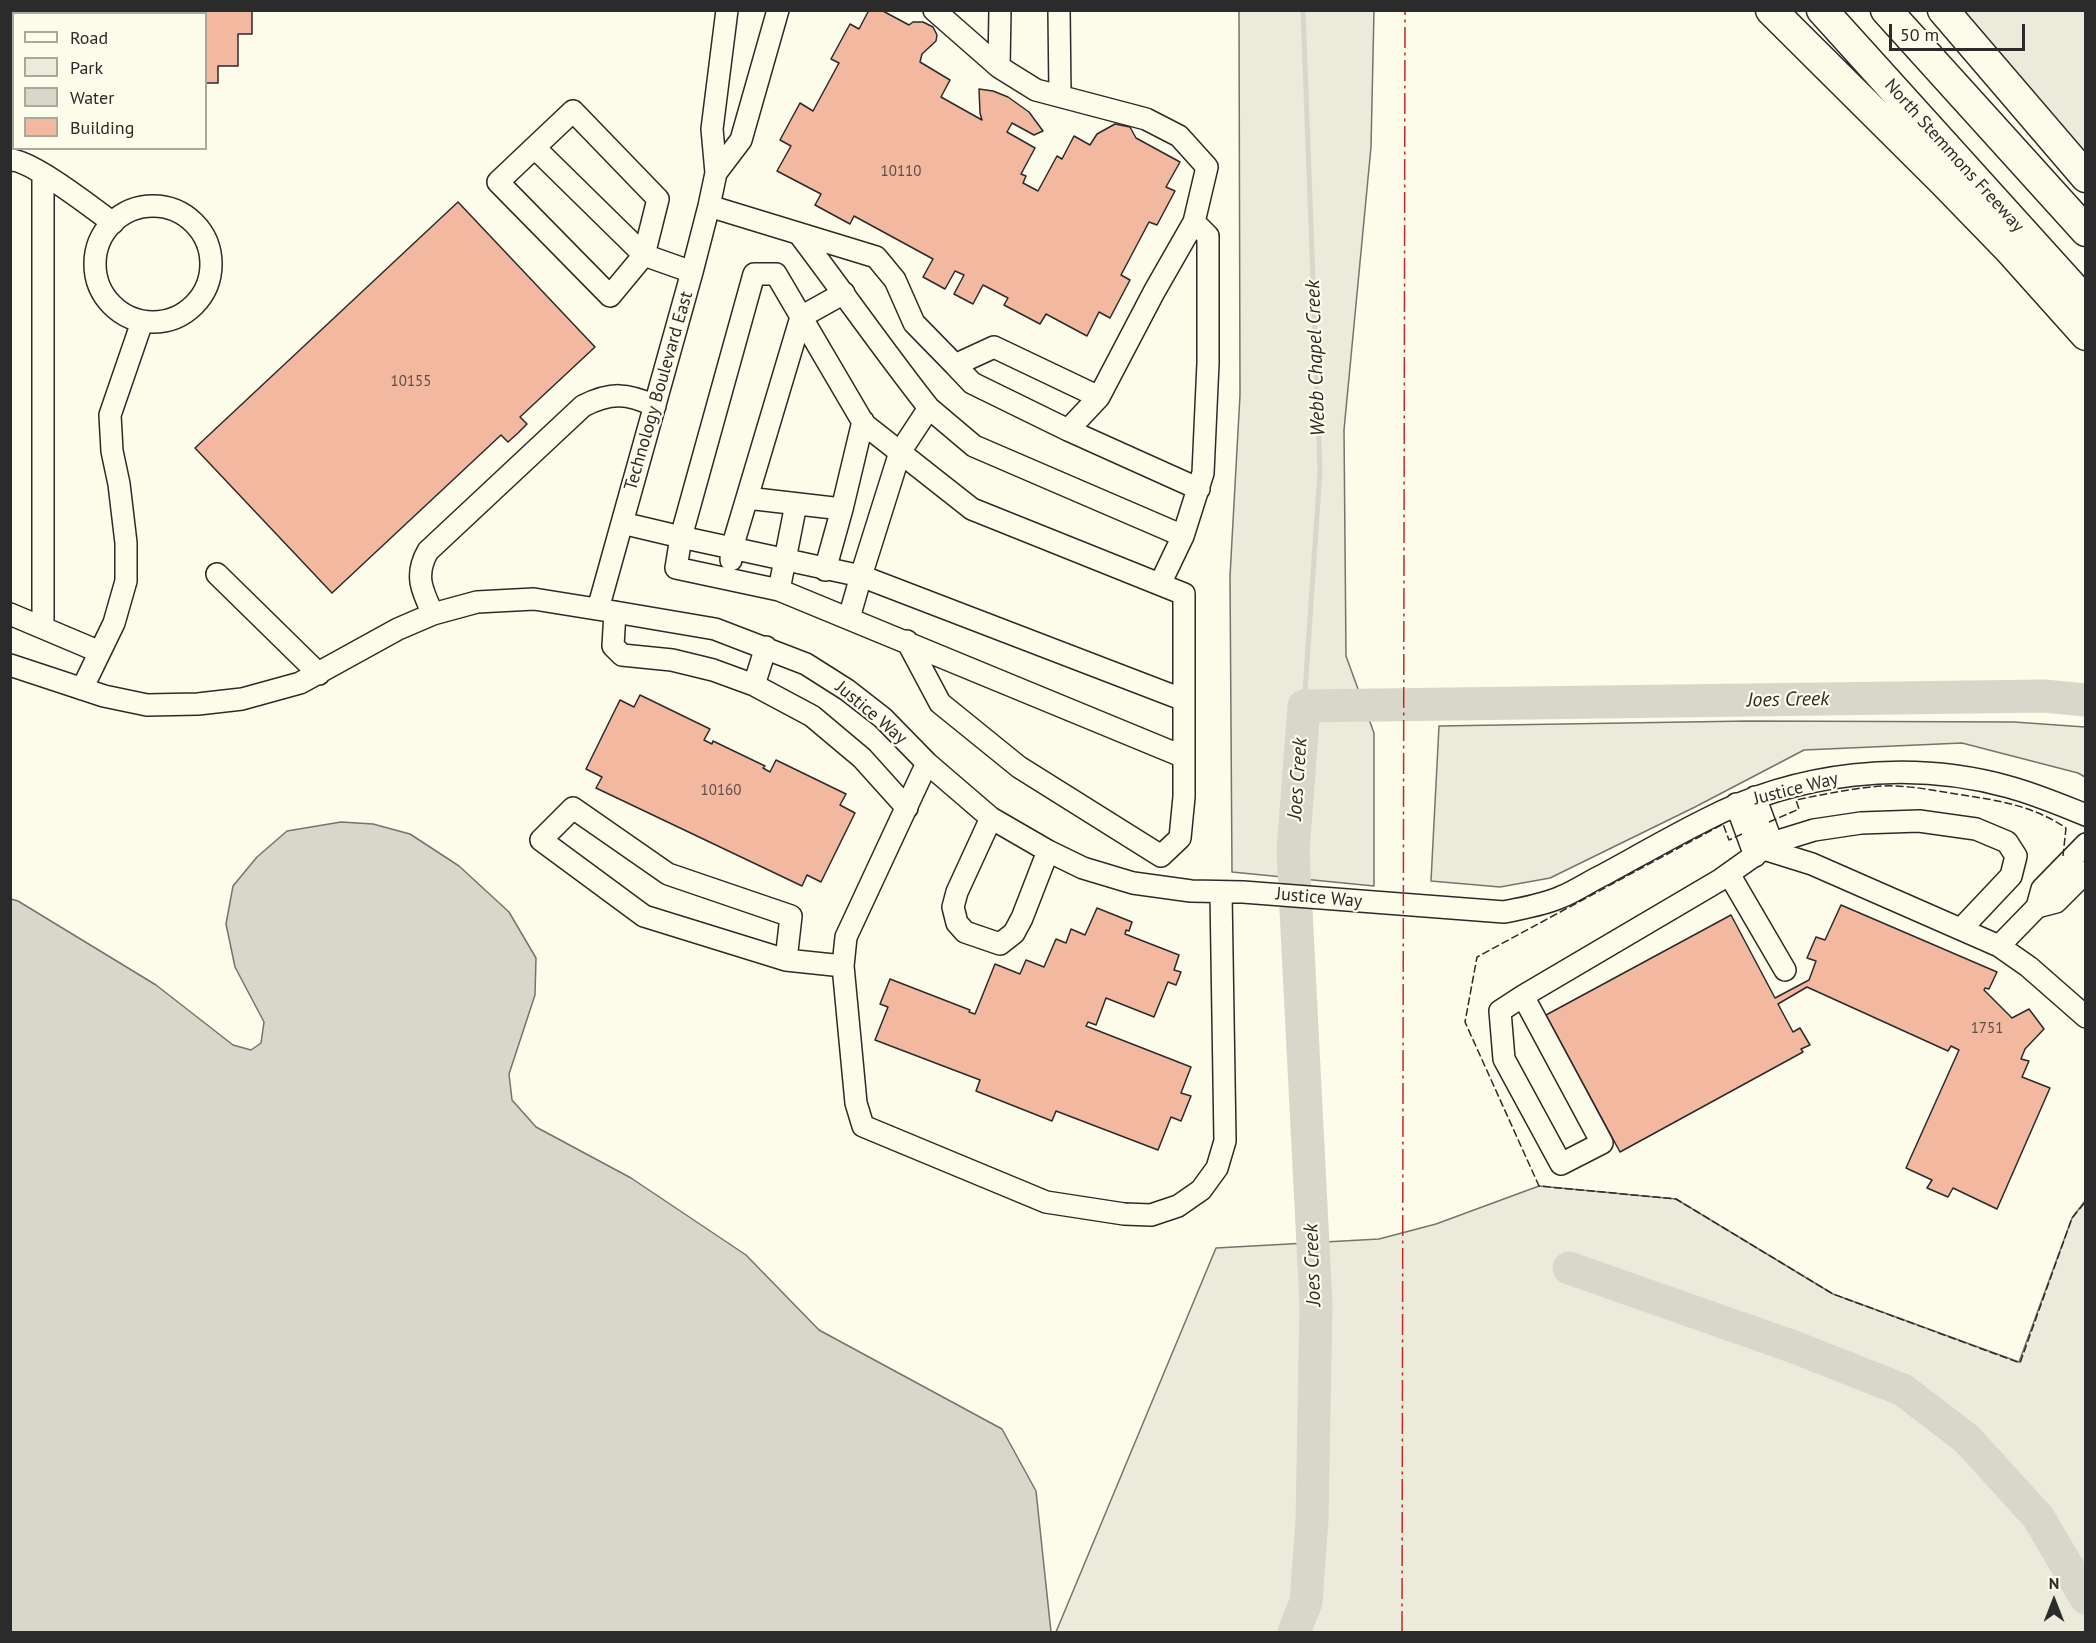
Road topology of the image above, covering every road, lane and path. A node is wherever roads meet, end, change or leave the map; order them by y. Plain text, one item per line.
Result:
1 (727, 10) edge
2 (778, 10) edge
3 (934, 10) edge
4 (1000, 10) edge
5 (1059, 10) edge
6 (1771, 10) edge
7 (1822, 10) edge
8 (1886, 10) edge
9 (1943, 10) edge
10 (999, 67) junction
11 (1060, 95) junction
12 (535, 148) junction
13 (10, 160) edge
14 (716, 173) junction
15 (43, 174) junction
16 (2085, 177) edge
17 (709, 206) junction
18 (1194, 222) junction
19 (113, 223) junction
20 (2085, 231) edge
21 (799, 234) junction
22 (644, 255) junction
23 (692, 272) junction
24 (844, 293) junction
25 (2085, 302) edge
26 (801, 317) junction
27 (142, 322) junction
28 (2085, 335) edge
29 (955, 365) junction
30 (1099, 397) junction
31 (655, 406) junction
32 (929, 408) junction
33 (862, 421) junction
34 (1068, 430) junction
35 (900, 452) junction
36 (1198, 489) junction
37 (747, 498) junction
38 (796, 504) junction
39 (842, 509) junction
40 (622, 523) junction
41 (1182, 536) junction
42 (681, 537) junction
43 (732, 548) junction
44 (785, 559) junction
45 (825, 570) junction
46 (217, 574) dead end
47 (861, 576) junction
48 (729, 578) junction
49 (1160, 584) junction
50 (779, 590) junction
51 (606, 610) junction
52 (10, 614) edge
53 (433, 614) junction
54 (849, 618) junction
55 (43, 627) junction
56 (907, 641) junction
57 (766, 647) junction
58 (100, 652) junction
59 (10, 665) edge
60 (319, 674) junction
61 (754, 685) junction
62 (82, 689) junction
63 (1184, 700) junction
64 (1184, 757) junction
65 (927, 763) junction
66 (1746, 800) junction
67 (907, 808) junction
68 (2085, 815) edge
69 (991, 818) junction
70 (2085, 844) edge
71 (1764, 849) junction
72 (1048, 851) junction
73 (2085, 872) edge
74 (1729, 874) junction
75 (1221, 893) junction
76 (2037, 907) junction
77 (1961, 929) junction
78 (1999, 946) junction
79 (786, 960) junction
80 (843, 966) junction
81 (1785, 970) dead end
82 (1523, 996) junction
83 (2085, 1017) edge

1 - 14 street, Technology Boulevard East
2 - 14 street, Technology Boulevard East
3 - 10 street
4 - 10 street
5 - 11 street
6 - 28 highway
7 - 25 highway, North Stemmons Freeway
8 - 20 highway
9 - 16 highway
10 - 11 street
11 - 18 street
12 - 22 street
12 - 22 street
12 - 22 street
13 - 15 street
14 - 17 street, Technology Boulevard East
15 - 19 street
15 - 55 street
17 - 21 street
17 - 23 street, Technology Boulevard East
18 - 30 street
18 - 36 street
19 - 27 street
19 - 27 street
21 - 24 street
21 - 29 street
22 - 23 street
23 - 31 street, Technology Boulevard East
24 - 26 street
24 - 32 street
26 - 33 street
26 - 37 street
26 - 42 street
27 - 58 street
29 - 30 street
29 - 34 street
30 - 34 street
31 - 40 street, Technology Boulevard East
31 - 53 street
32 - 35 street
32 - 41 street
33 - 35 street
33 - 39 street
34 - 36 street
35 - 47 street
35 - 49 street
36 - 41 street
37 - 38 street
37 - 43 street
38 - 39 street
38 - 44 street
39 - 45 street
40 - 42 street
40 - 51 street, Technology Boulevard East
41 - 49 street
42 - 43 street
42 - 48 street
43 - 44 street
43 - 48 street
44 - 45 street
44 - 50 street
45 - 47 street
46 - 60 street
47 - 54 street
47 - 63 street
48 - 50 street
49 - 63 street
50 - 54 street
51 - 53 street, Justice Way
51 - 57 street, Justice Way
51 - 61 street, Technology Boulevard East
52 - 55 street
53 - 60 street, Justice Way
54 - 56 street
55 - 58 street
56 - 64 street
56 - 64 street
57 - 61 street
57 - 65 street, Justice Way
58 - 62 street
59 - 62 street, Justice Way
60 - 62 street, Justice Way
61 - 67 street, Technology Boulevard East
63 - 64 street
65 - 67 street
65 - 69 street, Justice Way
66 - 68 street, Justice Way
66 - 71 street
66 - 75 street, Justice Way
67 - 80 street
69 - 72 street, Justice Way
69 - 72 street
70 - 76 street
71 - 74 street
71 - 77 street
71 - 77 street
72 - 75 street, Justice Way
73 - 76 street
74 - 81 street
74 - 82 street
75 - 80 street
76 - 78 street
77 - 78 street
78 - 83 street
79 - 79 street
79 - 80 street
82 - 82 street

